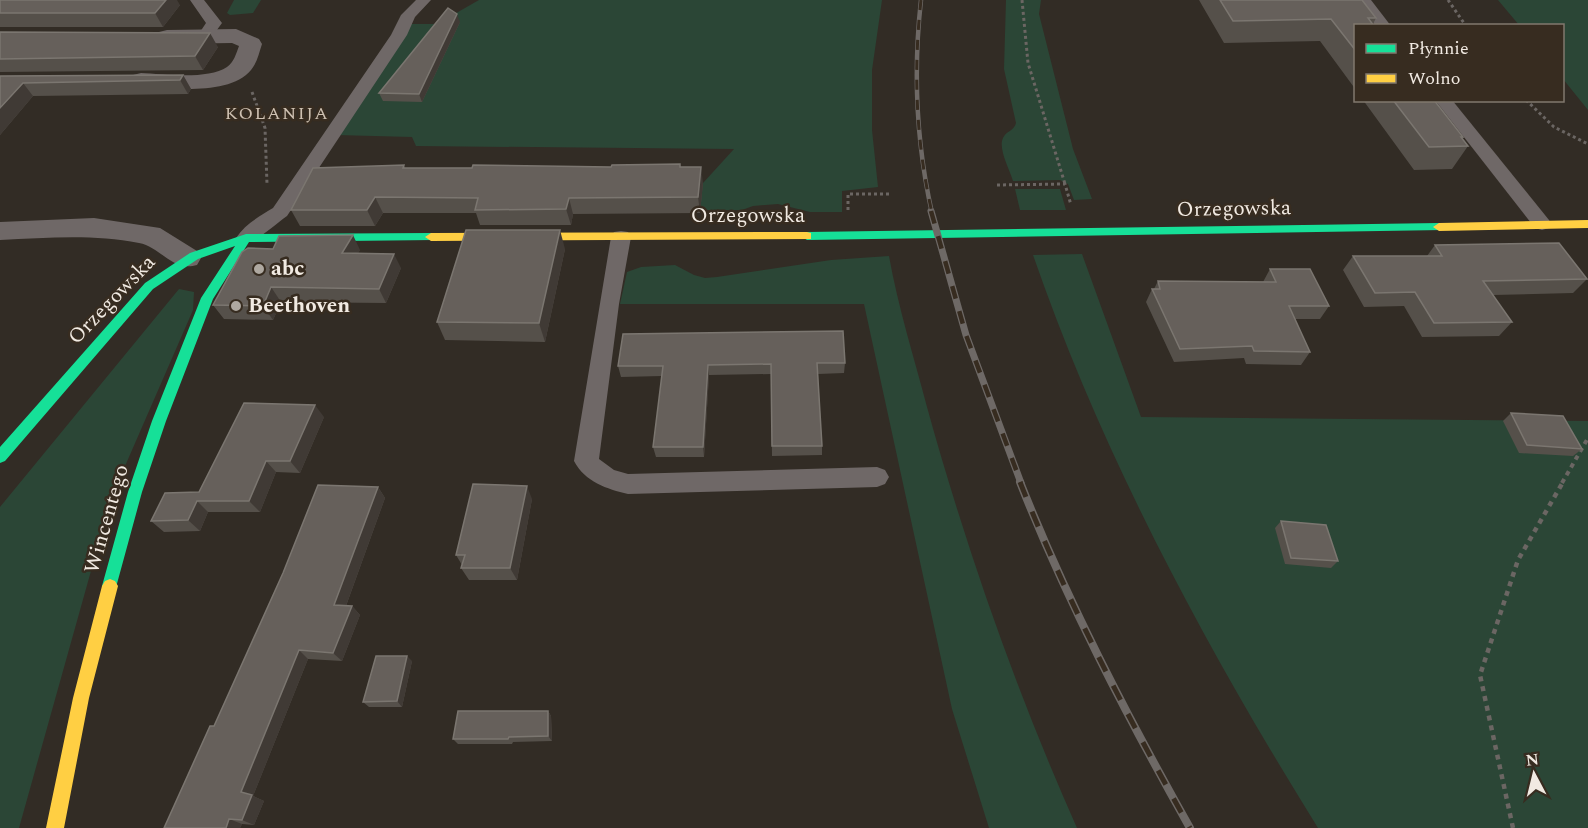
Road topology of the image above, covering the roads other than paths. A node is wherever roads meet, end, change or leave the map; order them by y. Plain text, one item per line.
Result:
1 (197, 0) edge
2 (424, 0) edge
3 (1364, 0) edge
4 (1382, 24) edge
5 (206, 35) junction
6 (143, 37) edge
7 (119, 80) edge
8 (1445, 102) edge
9 (1542, 224) junction
10 (1588, 224) edge
11 (0, 231) edge
12 (621, 237) junction
13 (246, 238) junction
14 (187, 258) junction
15 (0, 457) edge
16 (877, 477) dead end
17 (55, 828) edge

1 - 5 lane
2 - 13 lane
3 - 4 lane
5 - 6 street
5 - 7 street
8 - 9 lane
9 - 10 street, Orzegowska
9 - 12 street, Orzegowska
11 - 14 street
12 - 13 street, Orzegowska
12 - 16 lane
13 - 14 street, Orzegowska
13 - 17 street, Wincentego
14 - 15 street, Orzegowska

